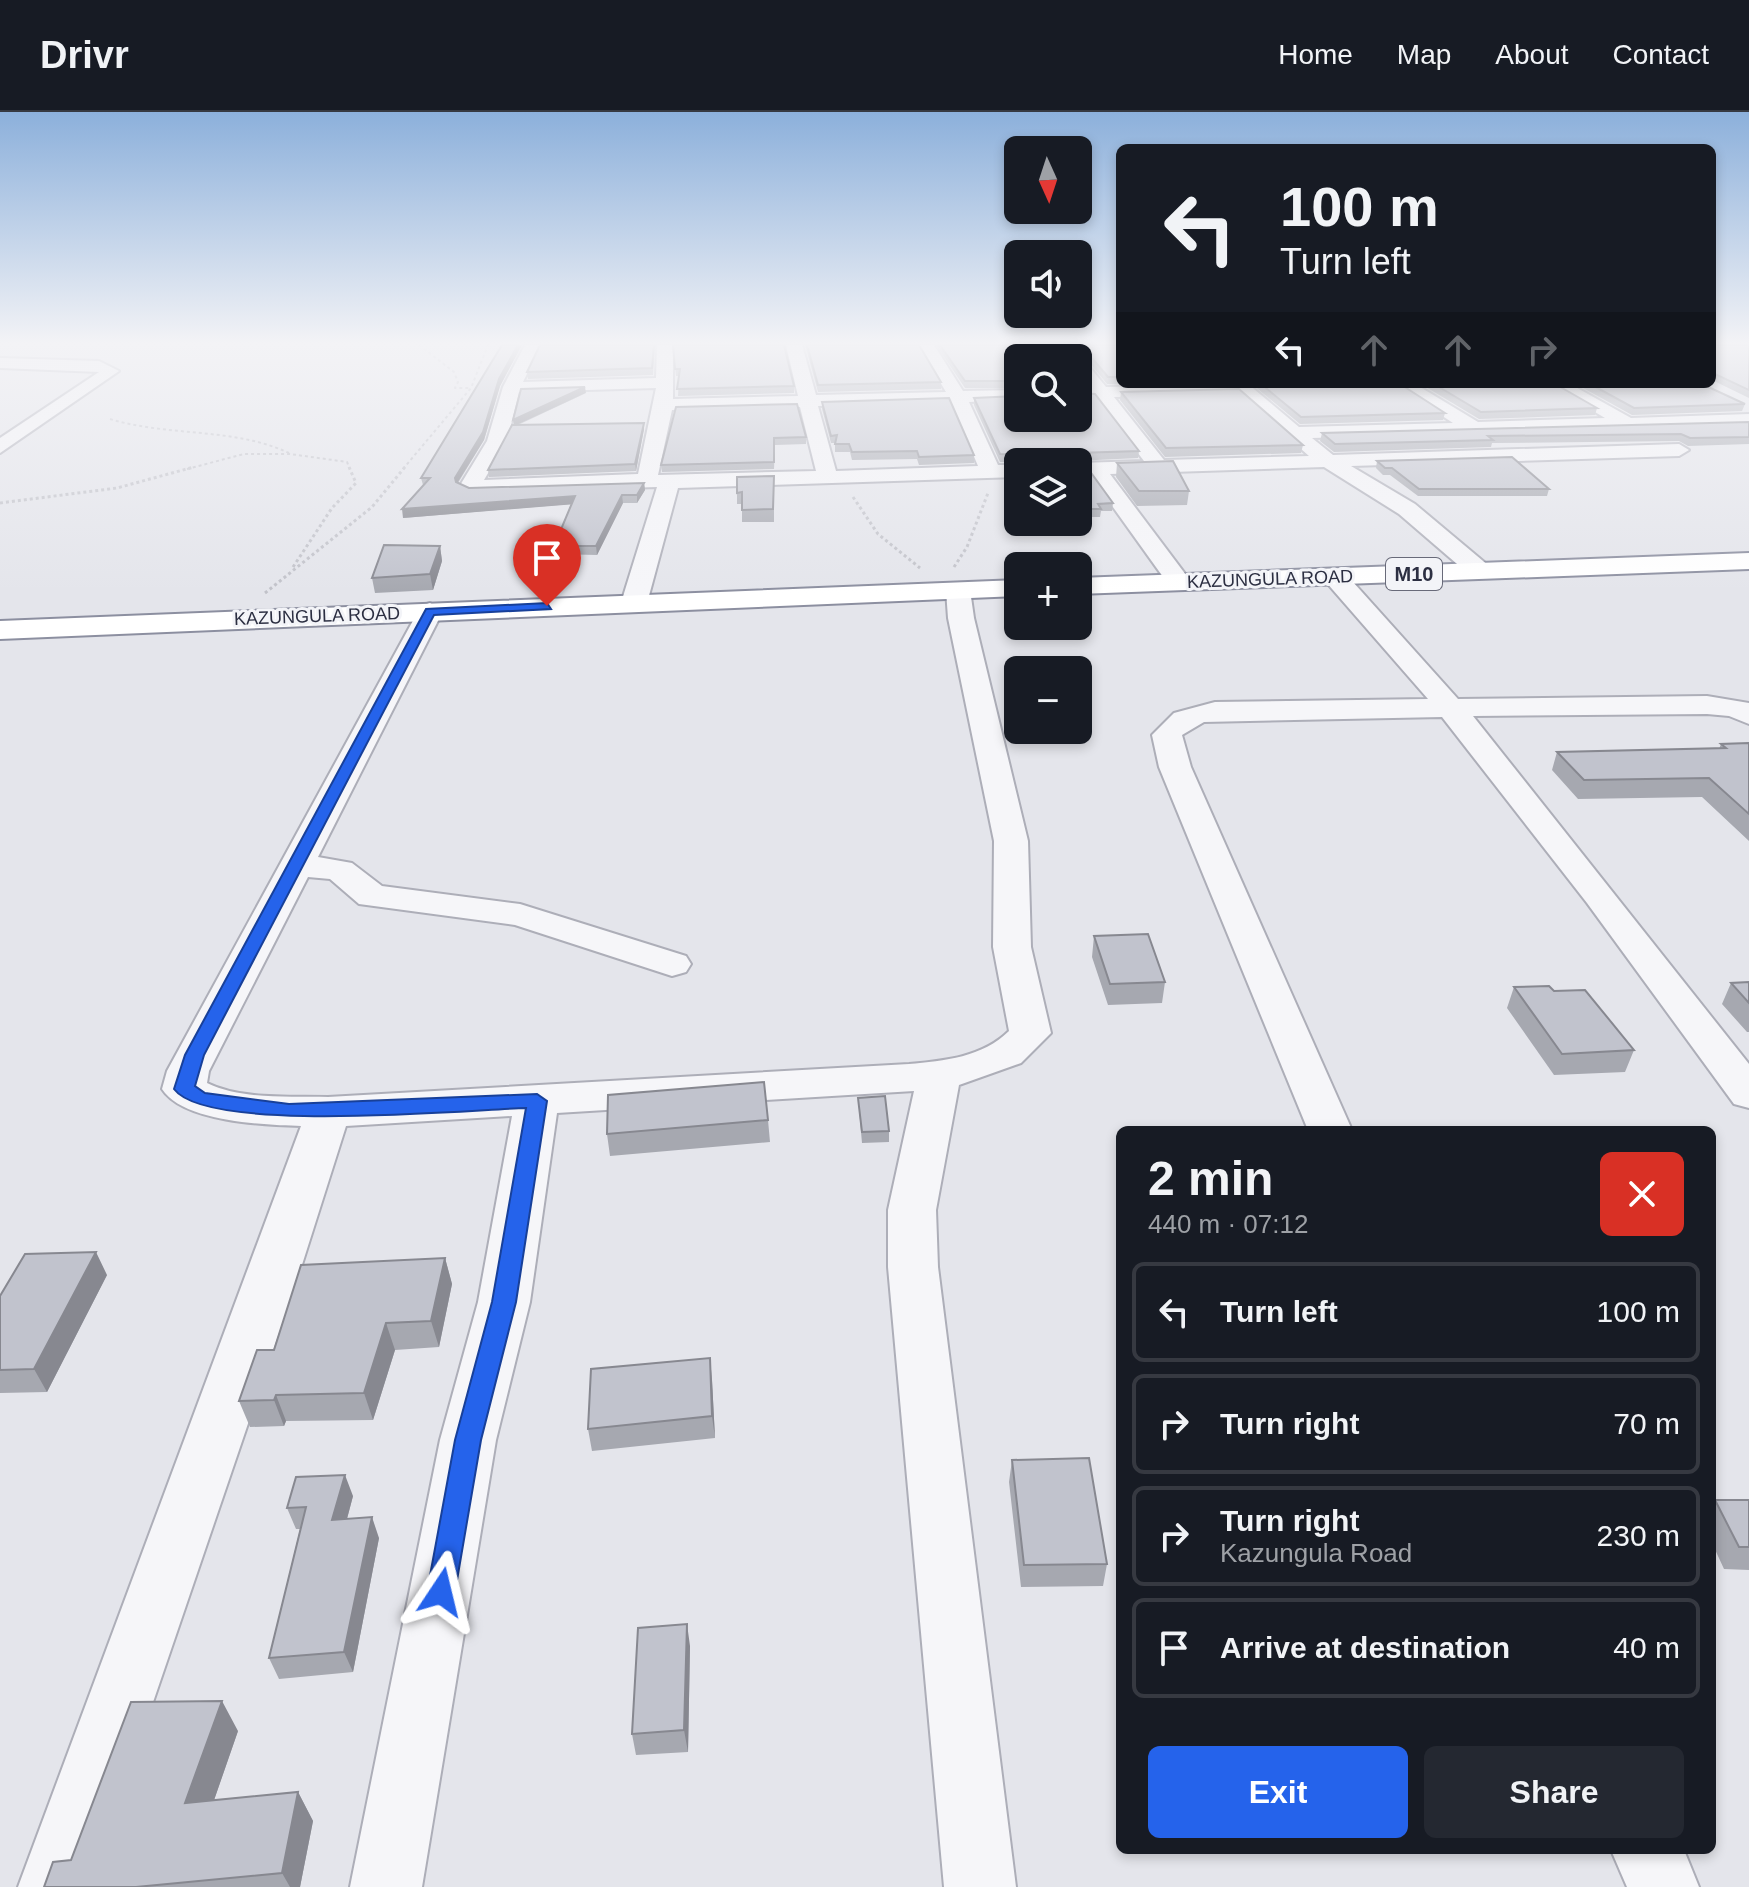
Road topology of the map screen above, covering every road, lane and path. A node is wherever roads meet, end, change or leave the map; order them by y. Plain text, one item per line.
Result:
1 (29, 428) edge
2 (139, 428) edge
3 (438, 428) edge
4 (501, 428) edge
5 (662, 428) edge
6 (815, 428) edge
7 (972, 428) edge
8 (1130, 428) edge
9 (1288, 428) edge
10 (1475, 428) joint
11 (1481, 428) edge
12 (1635, 428) edge
13 (1294, 433) junction
14 (0, 447) edge
15 (1705, 449) edge
16 (1676, 450) junction
17 (290, 454) junction
18 (1328, 461) junction
19 (1158, 466) junction
20 (1092, 469) edge
21 (991, 472) junction
22 (1004, 472) edge
23 (827, 476) junction
24 (849, 476) junction
25 (1092, 476) edge
26 (658, 481) junction
27 (0, 503) edge
28 (1749, 561) edge
29 (293, 567) junction
30 (1480, 571) junction
31 (1335, 577) junction
32 (1180, 583) junction
33 (950, 586) junction
34 (1092, 586) edge
35 (1004, 588) edge
36 (634, 603) junction
37 (430, 611) junction
38 (237, 619) junction
39 (0, 630) edge
40 (1450, 709) junction
41 (1749, 715) edge
42 (297, 865) junction
43 (672, 964) dead end
44 (939, 1075) junction
45 (1749, 1094) edge
46 (537, 1101) junction
47 (328, 1112) junction
48 (1328, 1126) edge
49 (1649, 1854) edge
50 (54, 1887) edge
51 (386, 1887) edge
52 (980, 1887) edge
53 (1663, 1887) edge

1 - 14 street
2 - 17 path
3 - 29 path
4 - 26 street
5 - 26 street
6 - 23 street
7 - 21 street
8 - 19 street
9 - 13 street
10 - 11 street
10 - 13 street
12 - 16 street
13 - 18 street
15 - 16 street
16 - 18 street
17 - 27 path
17 - 29 path
18 - 19 street
18 - 30 street
19 - 20 street
21 - 22 street
21 - 24 street
21 - 33 path
23 - 24 street
23 - 26 street
24 - 33 path
25 - 32 street
26 - 36 street
28 - 30 highway, KAZUNGULA ROAD / M10
29 - 38 path
30 - 31 highway, KAZUNGULA ROAD / M10
31 - 32 highway, KAZUNGULA ROAD / M10
31 - 40 street
32 - 34 highway, KAZUNGULA ROAD / M10
33 - 35 highway, KAZUNGULA ROAD
33 - 36 highway, KAZUNGULA ROAD
33 - 44 street
36 - 37 highway, KAZUNGULA ROAD
37 - 38 highway, KAZUNGULA ROAD
37 - 42 street
38 - 39 highway, KAZUNGULA ROAD
40 - 41 street
40 - 45 street
40 - 48 street
42 - 43 street
42 - 47 street
44 - 46 street
44 - 52 street
46 - 47 street
46 - 51 street
47 - 50 street
49 - 53 street

